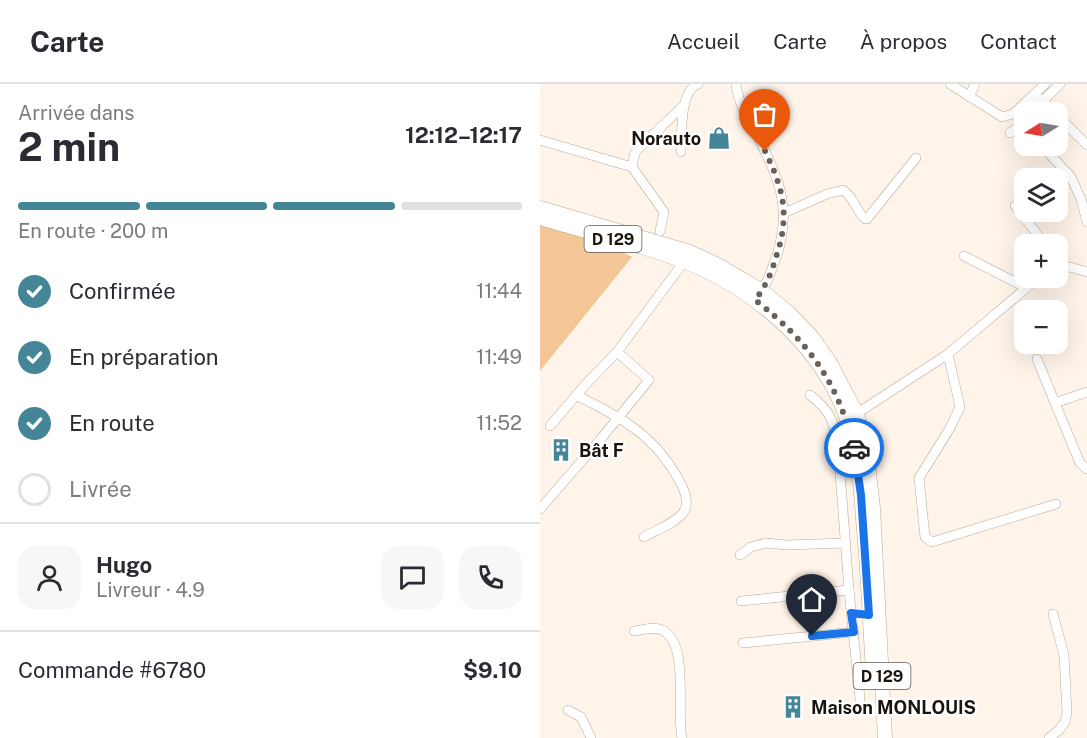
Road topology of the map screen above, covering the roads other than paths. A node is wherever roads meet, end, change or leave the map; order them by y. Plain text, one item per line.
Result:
1 (698, 84) edge
2 (736, 84) edge
3 (950, 84) edge
4 (975, 84) edge
5 (1045, 84) edge
6 (1060, 84) edge
7 (969, 96) junction
8 (1043, 101) joint
9 (1036, 102) edge
10 (684, 105) junction
11 (1068, 126) edge
12 (1014, 131) edge
13 (1010, 133) dead end
14 (540, 140) edge
15 (1087, 145) edge
16 (681, 152) dead end
17 (1051, 156) edge
18 (916, 158) dead end
19 (632, 167) junction
20 (540, 208) edge
21 (784, 213) junction
22 (540, 218) edge
23 (1028, 222) edge
24 (1087, 222) edge
25 (660, 231) dead end
26 (1037, 234) edge
27 (964, 256) dead end
28 (687, 257) junction
29 (1068, 267) edge
30 (1087, 272) edge
31 (1014, 281) edge
32 (1024, 288) edge
33 (758, 296) junction
34 (617, 352) junction
35 (948, 354) junction
36 (1037, 359) dead end
37 (1087, 392) edge
38 (576, 395) junction
39 (810, 395) dead end
40 (1055, 403) junction
41 (852, 416) junction
42 (619, 417) junction
43 (550, 426) dead end
44 (1087, 469) edge
45 (1056, 504) dead end
46 (540, 509) edge
47 (644, 537) dead end
48 (846, 543) junction
49 (740, 555) dead end
50 (849, 591) junction
51 (741, 601) dead end
52 (851, 613) junction
53 (1053, 614) dead end
54 (874, 615) junction
55 (634, 631) dead end
56 (854, 632) junction
57 (743, 643) dead end
58 (860, 699) dead end
59 (568, 710) dead end
60 (591, 738) edge
61 (682, 738) edge
62 (876, 738) edge
63 (885, 738) edge
64 (1049, 738) edge

1 - 10 street
2 - 21 street
3 - 7 street
4 - 7 street
5 - 7 street
6 - 8 street
8 - 9 street
10 - 16 street
10 - 19 street
11 - 15 street
12 - 13 street
14 - 19 street
17 - 24 street
18 - 21 street
19 - 25 street
20 - 28 highway, D 129
21 - 33 street
22 - 28 highway, D 129
23 - 26 street
27 - 31 street
28 - 33 highway, D 129
28 - 34 street
29 - 30 street
32 - 35 street
33 - 41 highway, D 129
34 - 38 street
34 - 42 street
35 - 41 street
35 - 45 street
36 - 40 street
37 - 40 street
38 - 42 street
38 - 43 street
39 - 48 street
40 - 44 street
41 - 54 highway, D 129
42 - 46 street
42 - 47 street
48 - 49 street
48 - 50 street
50 - 51 street
50 - 52 street
52 - 54 street
52 - 56 street
53 - 64 street
54 - 62 highway, D 129
54 - 63 highway, D 129
55 - 61 street
56 - 57 street
56 - 58 street
59 - 60 street

